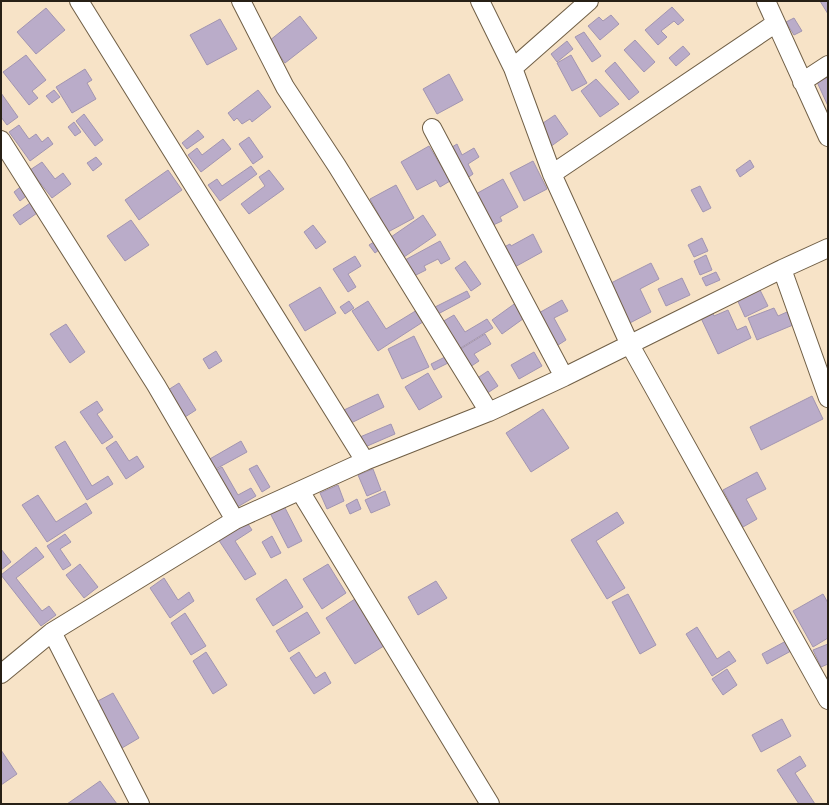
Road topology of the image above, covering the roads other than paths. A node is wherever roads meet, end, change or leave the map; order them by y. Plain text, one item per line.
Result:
1 (79, 1) edge
2 (241, 1) edge
3 (480, 1) edge
4 (589, 1) edge
5 (766, 1) edge
6 (776, 23) junction
7 (828, 64) edge
8 (513, 68) junction
9 (802, 82) junction
10 (432, 128) dead end
11 (828, 137) edge
12 (1, 140) edge
13 (552, 174) junction
14 (828, 248) edge
15 (782, 269) junction
16 (630, 345) junction
17 (564, 377) junction
18 (828, 398) edge
19 (488, 412) junction
20 (365, 462) junction
21 (300, 491) junction
22 (235, 520) junction
23 (52, 632) junction
24 (1, 674) edge
25 (828, 700) edge
26 (140, 804) edge
27 (490, 804) edge

1 - 20 street
2 - 19 street
3 - 8 street
4 - 8 street
5 - 6 street
6 - 9 street
6 - 13 street
7 - 9 street
8 - 13 street
9 - 11 street
10 - 17 street
12 - 22 street
13 - 16 street
14 - 15 street
15 - 16 street
15 - 18 street
16 - 17 street
16 - 25 street
17 - 19 street
19 - 20 street
20 - 21 street
21 - 22 street
21 - 27 street
22 - 23 street
23 - 24 street
23 - 26 street

